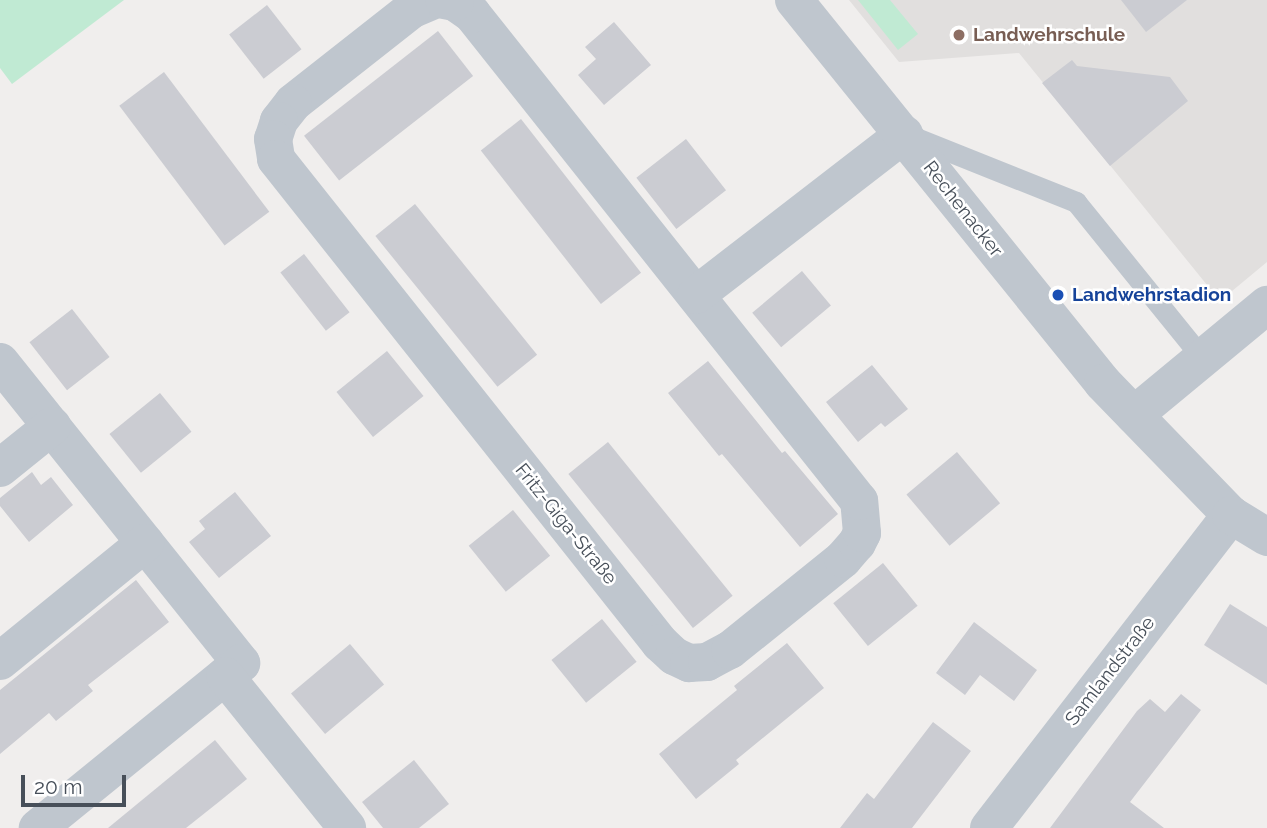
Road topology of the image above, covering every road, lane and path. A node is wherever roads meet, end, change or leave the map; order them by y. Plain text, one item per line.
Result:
1 (434, 0) edge
2 (444, 0) edge
3 (794, 0) edge
4 (904, 134) junction
5 (696, 295) junction
6 (1267, 305) edge
7 (1203, 359) junction
8 (0, 362) edge
9 (1134, 415) junction
10 (52, 426) junction
11 (0, 468) edge
12 (1231, 515) junction
13 (1267, 537) edge
14 (145, 543) junction
15 (0, 661) edge
16 (225, 676) junction
17 (38, 828) edge
18 (347, 828) edge
19 (989, 828) edge

1 - 5 street, Fritz-Giga-Straße
2 - 5 street, Fritz-Giga-Straße
3 - 4 street, Rechenacker
4 - 5 street
4 - 7 lane
4 - 9 street, Rechenacker
6 - 7 street
7 - 9 street
8 - 10 street
9 - 12 street, Rechenacker
10 - 11 street
10 - 14 street
12 - 13 street, Rechenacker
12 - 19 street, Samlandstraße
14 - 15 street
14 - 16 street
16 - 17 street
16 - 18 street

